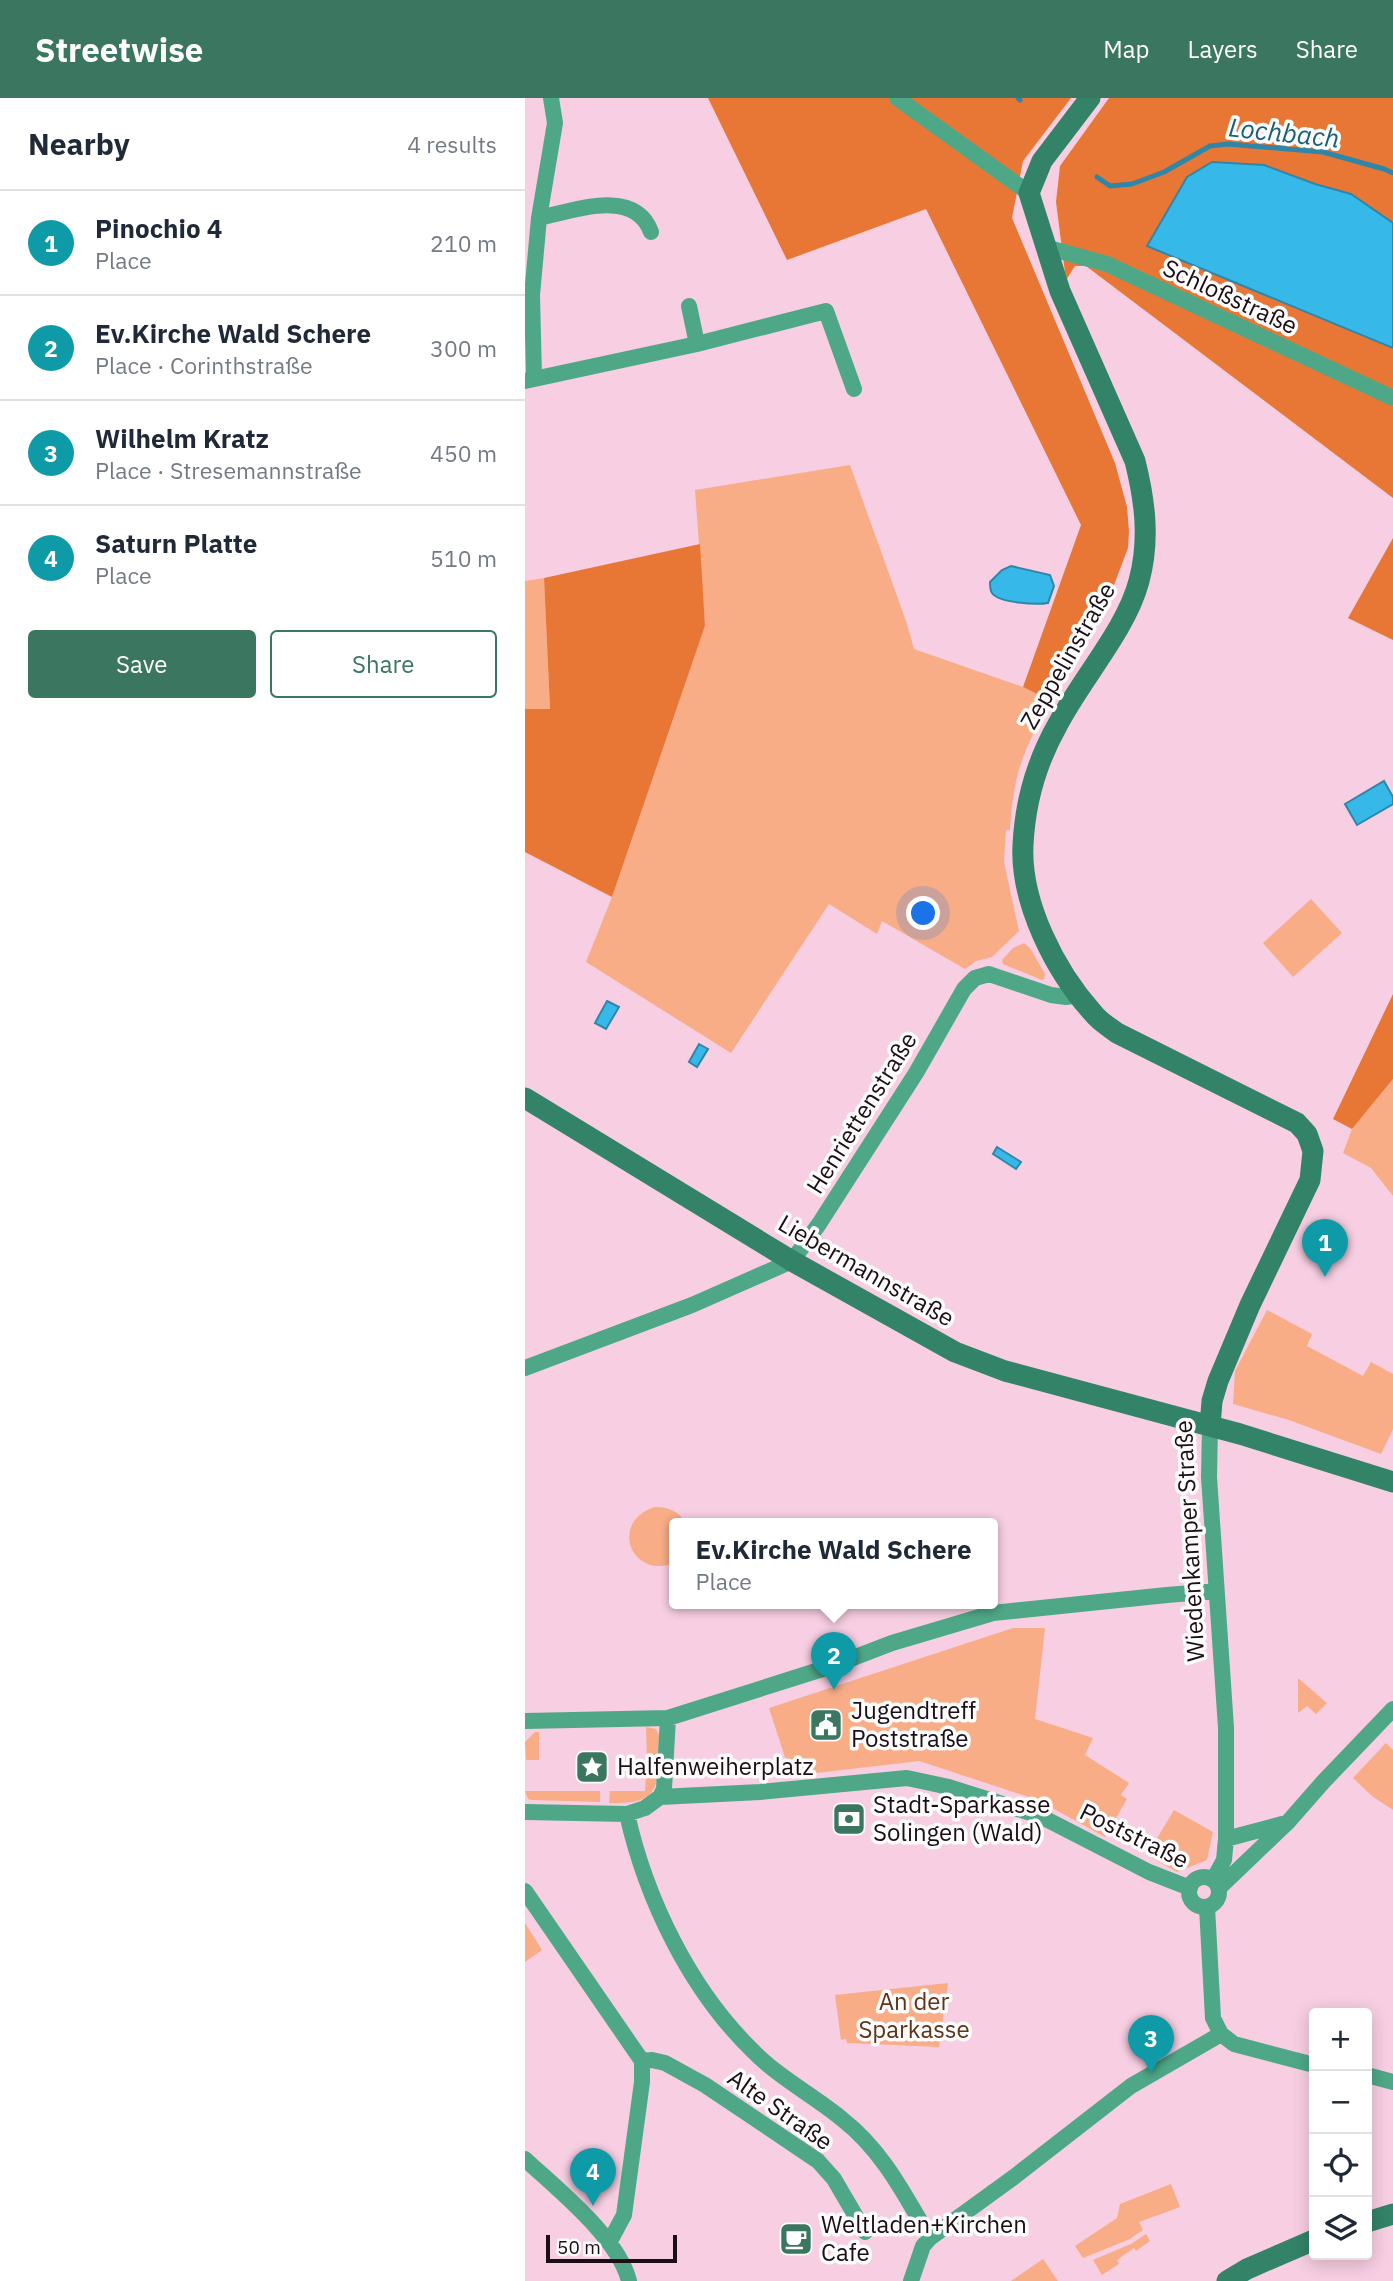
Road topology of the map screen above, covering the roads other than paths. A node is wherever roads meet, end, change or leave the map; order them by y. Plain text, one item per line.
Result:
1 (551, 98) edge
2 (897, 98) edge
3 (1090, 98) edge
4 (1029, 192) junction
5 (539, 218) junction
6 (651, 232) dead end
7 (1045, 247) junction
8 (689, 306) dead end
9 (697, 344) junction
10 (529, 380) edge
11 (854, 389) dead end
12 (1393, 397) edge
13 (1078, 995) junction
14 (1198, 1075) joint
15 (525, 1098) edge
16 (792, 1261) junction
17 (525, 1368) edge
18 (1210, 1426) junction
19 (1393, 1482) edge
20 (1216, 1591) junction
21 (1393, 1709) edge
22 (668, 1718) junction
23 (525, 1721) edge
24 (660, 1797) junction
25 (525, 1812) edge
26 (627, 1814) junction
27 (1287, 1822) junction
28 (1226, 1839) junction
29 (1216, 1884) junction
30 (1190, 1888) junction
31 (525, 1891) edge
32 (1207, 1907) junction
33 (1221, 2034) junction
34 (642, 2061) junction
35 (1309, 2064) edge
36 (1372, 2076) edge
37 (1393, 2082) edge
38 (525, 2160) edge
39 (1393, 2214) edge
40 (1372, 2220) edge
41 (865, 2232) dead end
42 (926, 2242) junction
43 (1309, 2242) edge
44 (610, 2243) junction
45 (628, 2278) edge
46 (644, 2281) edge
47 (911, 2281) edge
48 (1227, 2281) edge

1 - 5 street
2 - 4 street
3 - 4 street
4 - 7 street, Zeppelinstraße
5 - 6 street
5 - 10 street
7 - 12 street, Schloßstraße
7 - 13 street, Zeppelinstraße
8 - 9 street
9 - 10 street
9 - 11 street
13 - 14 street, Zeppelinstraße
13 - 16 street, Henriettenstraße
14 - 18 street, Wiedenkamper Straße
15 - 16 street, Liebermannstraße
16 - 17 street
16 - 18 street, Liebermannstraße
18 - 19 street, Liebermannstraße
18 - 20 street, Wiedenkamper Straße
20 - 22 street
20 - 28 street, Wiedenkamper Straße
21 - 27 street
22 - 23 street
22 - 24 street
24 - 26 street, Poststraße
24 - 30 street, Poststraße
25 - 26 street, Poststraße
26 - 42 street
27 - 28 street
27 - 29 street
28 - 29 street, Wiedenkamper Straße
29 - 30 street
29 - 32 street, Wiedenkamper Straße
30 - 32 street
31 - 34 street
32 - 33 street
33 - 35 street
33 - 42 street
34 - 41 street, Alte Straße
34 - 44 street
36 - 37 street
38 - 44 street
39 - 40 street
42 - 47 street
43 - 48 street
44 - 45 street
45 - 46 street

